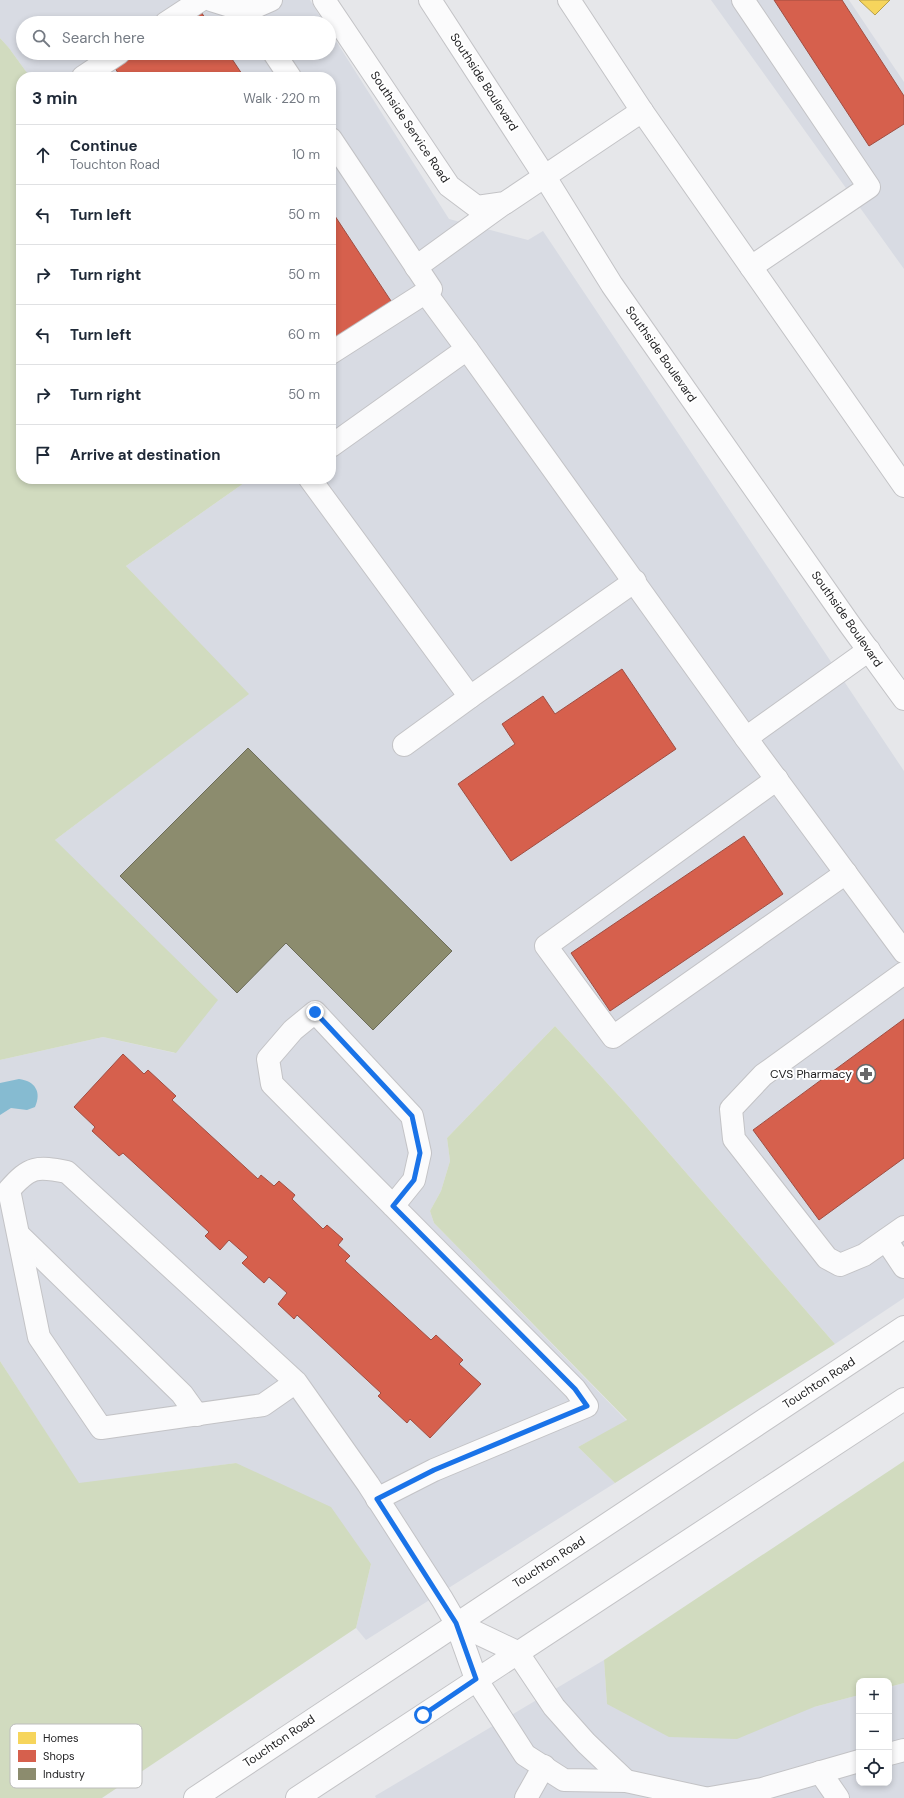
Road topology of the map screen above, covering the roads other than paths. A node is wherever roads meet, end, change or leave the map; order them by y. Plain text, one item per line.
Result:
1 (201, 0) edge
2 (211, 0) edge
3 (271, 0) edge
4 (324, 0) edge
5 (430, 0) edge
6 (569, 0) edge
7 (743, 0) edge
8 (177, 16) edge
9 (248, 16) edge
10 (251, 16) edge
11 (335, 16) edge
12 (336, 18) edge
13 (108, 60) edge
14 (279, 60) edge
15 (90, 72) edge
16 (287, 72) edge
17 (642, 111) junction
18 (336, 147) edge
19 (545, 177) junction
20 (505, 203) junction
21 (416, 267) junction
22 (751, 267) junction
23 (425, 292) junction
24 (467, 349) junction
25 (336, 350) edge
26 (336, 442) edge
27 (314, 484) edge
28 (904, 486) edge
29 (634, 581) junction
30 (868, 650) junction
31 (470, 697) junction
32 (904, 699) edge
33 (746, 738) junction
34 (404, 745) dead end
35 (777, 779) junction
36 (846, 873) junction
37 (904, 952) edge
38 (904, 973) edge
39 (393, 1206) junction
40 (904, 1227) edge
41 (19, 1235) junction
42 (886, 1240) junction
43 (904, 1267) edge
44 (904, 1327) edge
45 (296, 1382) junction
46 (904, 1399) edge
47 (197, 1414) junction
48 (377, 1499) junction
49 (456, 1623) junction
50 (516, 1652) junction
51 (476, 1679) junction
52 (904, 1750) edge
53 (892, 1753) edge
54 (856, 1762) edge
55 (544, 1766) junction
56 (820, 1772) junction
57 (626, 1781) junction
58 (681, 1796) edge
59 (195, 1798) edge
60 (297, 1798) edge
61 (526, 1798) edge
62 (704, 1798) edge
63 (710, 1798) edge
64 (838, 1798) edge

1 - 8 main road
2 - 9 main road
3 - 10 main road
4 - 11 main road, Southside Service Road
5 - 19 main road, Southside Boulevard
6 - 17 main road
7 - 22 main road
12 - 20 main road, Southside Service Road
13 - 15 main road
14 - 16 main road
17 - 19 main road, Southside Service Road
17 - 22 main road
18 - 21 main road
19 - 20 main road, Southside Service Road
19 - 30 main road, Southside Boulevard
20 - 21 main road
21 - 23 main road
22 - 28 main road
23 - 24 main road
23 - 25 main road
24 - 26 main road
24 - 29 main road
27 - 31 main road
29 - 31 main road
29 - 33 main road
30 - 32 main road, Southside Boulevard
30 - 33 main road
31 - 34 main road
33 - 35 main road
35 - 36 main road
35 - 36 main road
36 - 37 main road
38 - 42 main road
39 - 39 main road
39 - 48 main road
40 - 42 main road
41 - 45 main road
41 - 47 main road
41 - 47 main road
42 - 43 main road
44 - 49 main road, Touchton Road
45 - 47 main road
45 - 48 main road
46 - 50 main road
48 - 49 main road
49 - 50 main road
49 - 51 main road
49 - 59 main road, Touchton Road
50 - 51 main road
50 - 57 main road
51 - 55 main road
51 - 60 main road
52 - 53 main road
54 - 56 main road
55 - 57 main road
55 - 61 main road
56 - 63 main road
56 - 64 main road
57 - 58 main road
58 - 62 main road

